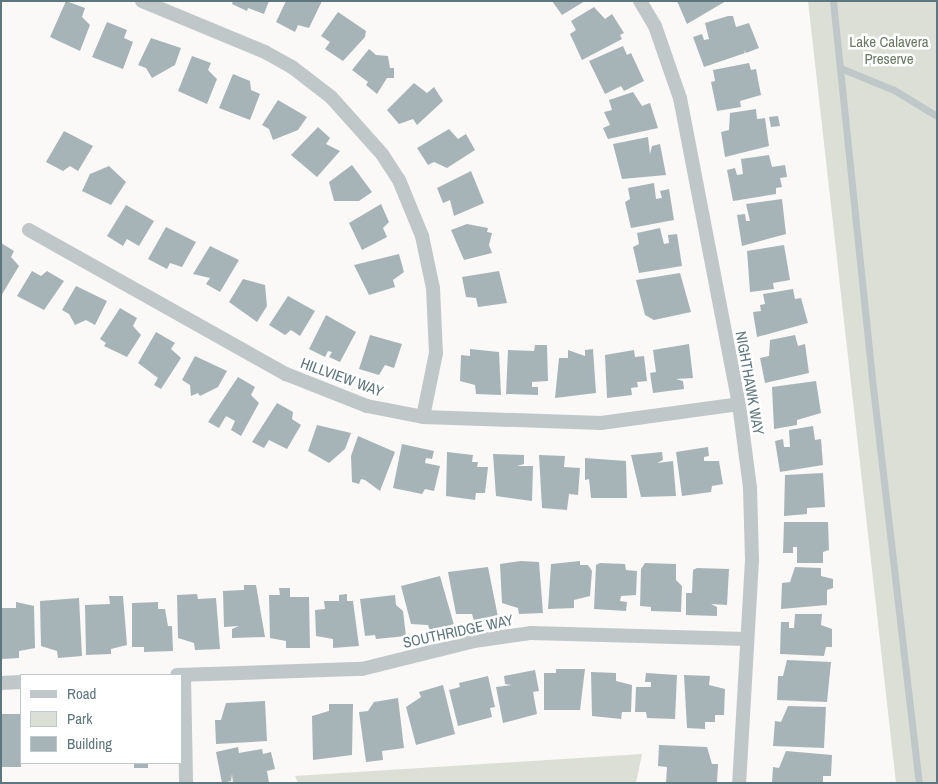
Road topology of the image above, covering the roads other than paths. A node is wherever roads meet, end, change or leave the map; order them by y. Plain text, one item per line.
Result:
1 (142, 1) edge
2 (640, 1) edge
3 (833, 1) edge
4 (843, 69) junction
5 (937, 116) edge
6 (30, 230) dead end
7 (739, 404) junction
8 (424, 417) junction
9 (746, 639) junction
10 (182, 675) edge
11 (20, 682) edge
12 (1, 683) edge
13 (182, 697) edge
14 (186, 783) edge
15 (739, 783) edge
16 (919, 783) edge

1 - 8 street
2 - 7 street, NIGHTHAWK WAY
3 - 4 lane
4 - 5 lane
4 - 16 lane
6 - 8 street, HILLVIEW WAY
7 - 8 street, HILLVIEW WAY
7 - 9 street, NIGHTHAWK WAY
9 - 10 street, SOUTHRIDGE WAY
9 - 15 street, NIGHTHAWK WAY
11 - 12 street
13 - 14 street

